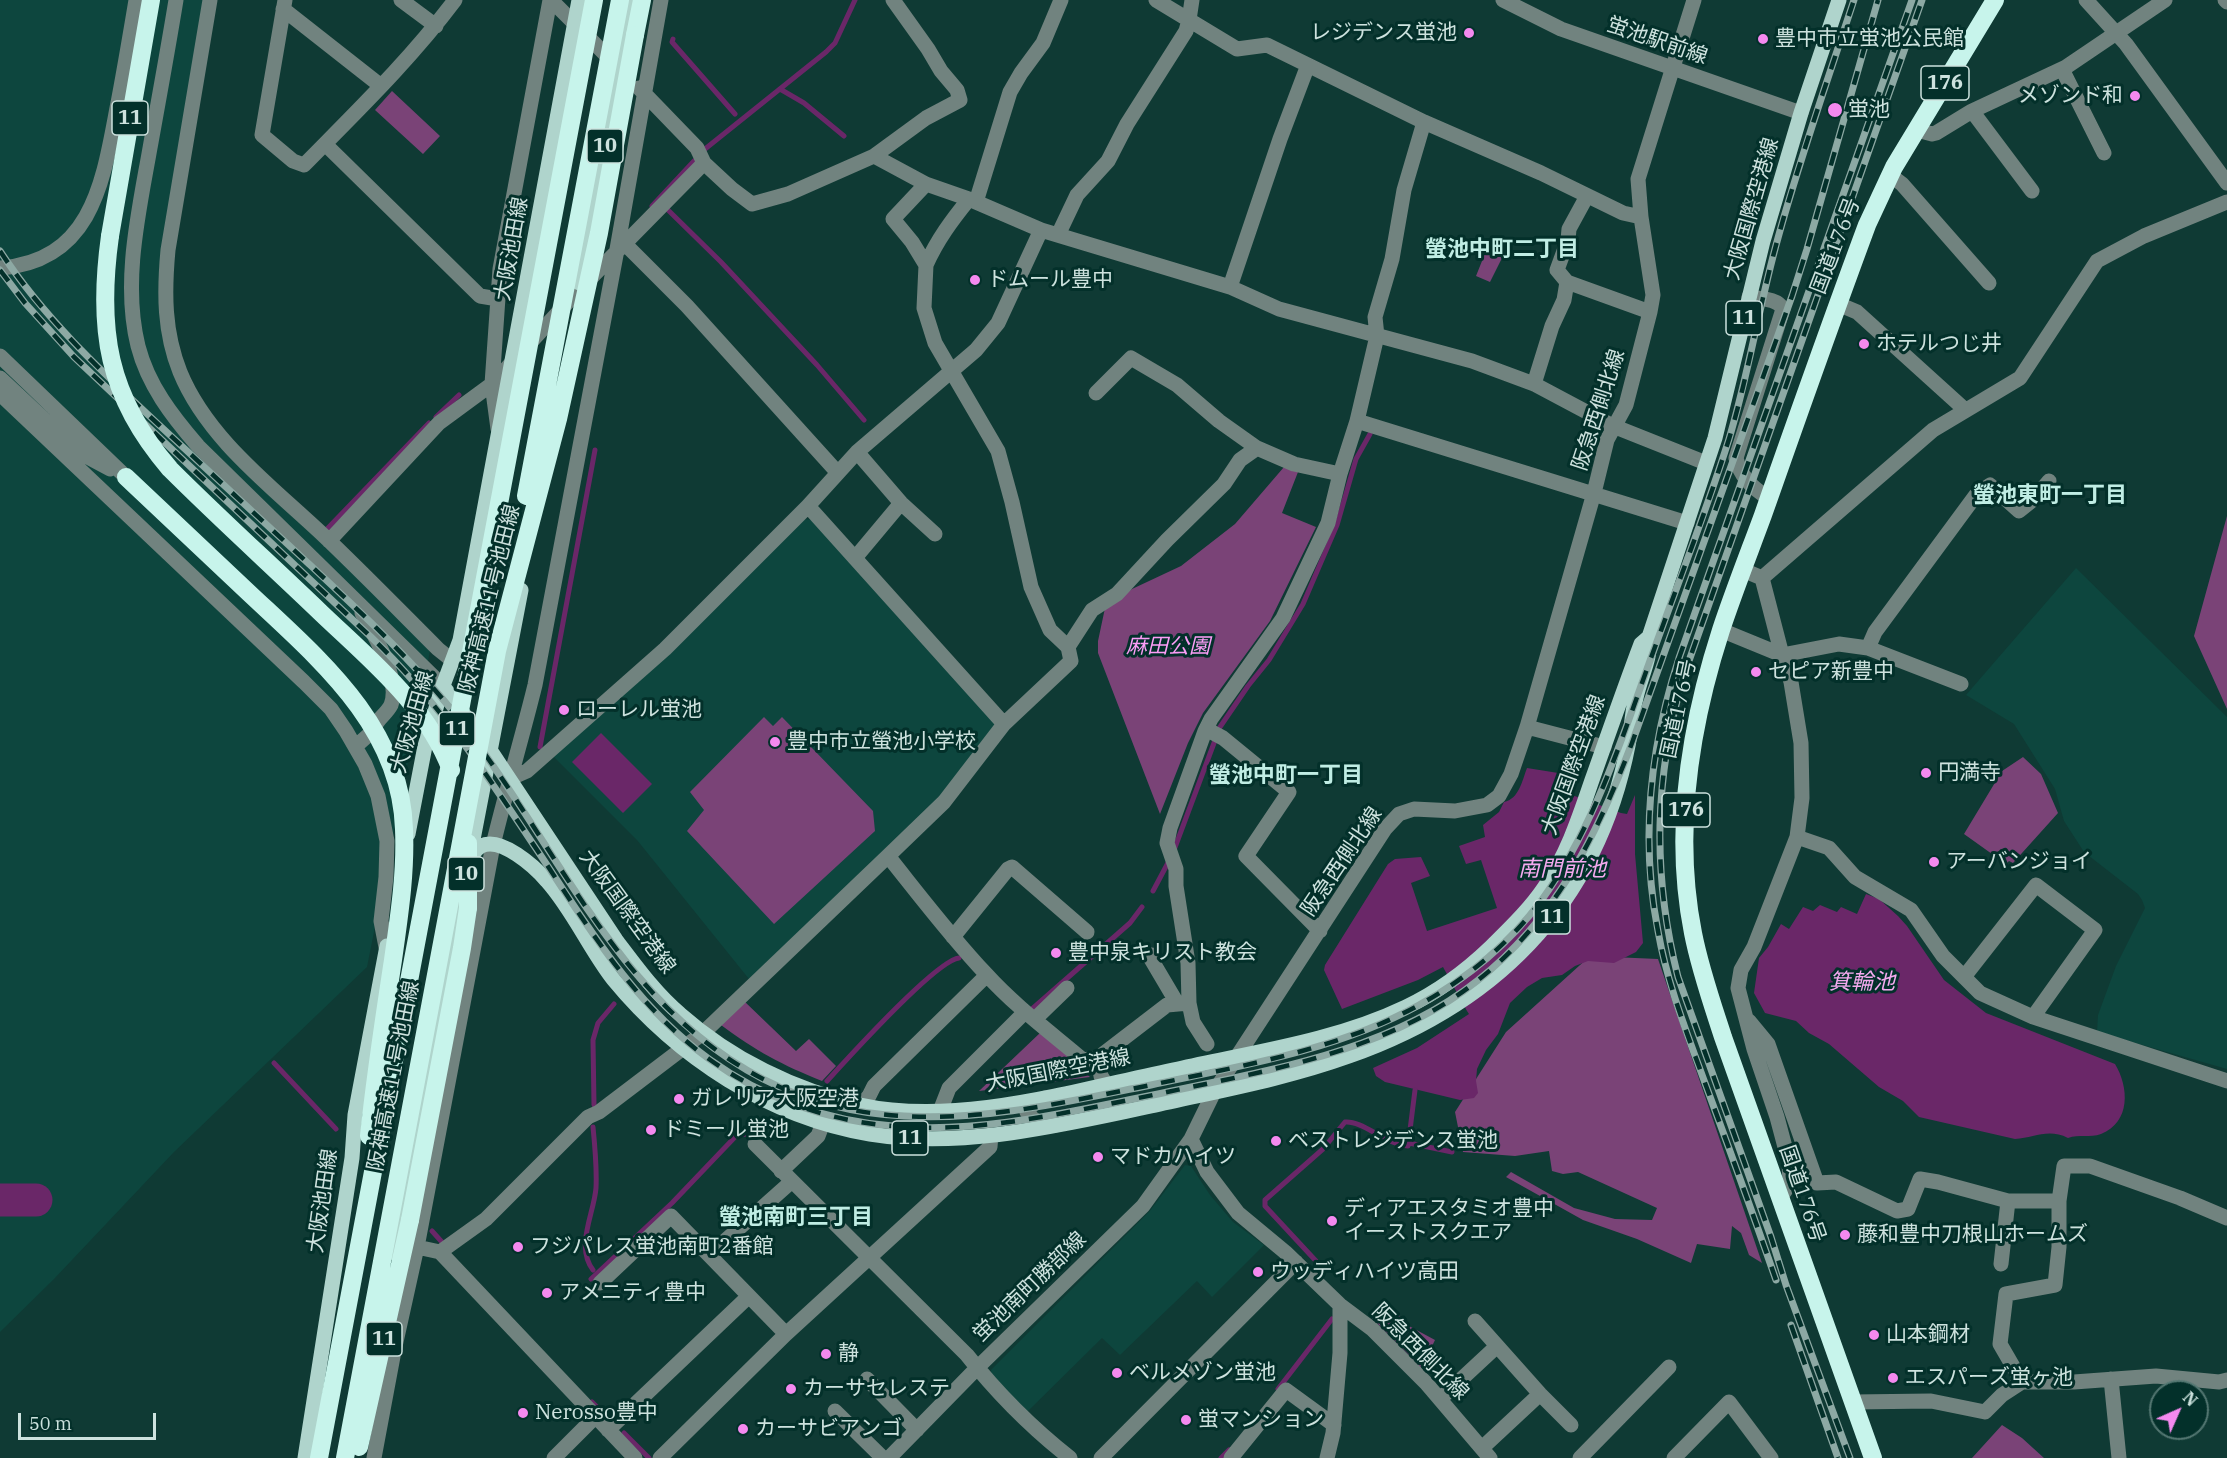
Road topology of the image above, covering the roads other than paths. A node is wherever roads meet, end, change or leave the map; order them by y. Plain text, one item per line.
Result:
1 (136, 0) edge
2 (151, 0) edge
3 (176, 0) edge
4 (210, 0) edge
5 (401, 0) edge
6 (455, 0) edge
7 (550, 0) edge
8 (581, 0) edge
9 (594, 0) edge
10 (620, 0) edge
11 (632, 0) edge
12 (642, 0) edge
13 (661, 0) edge
14 (893, 0) edge
15 (1061, 0) edge
16 (1156, 0) edge
17 (1192, 0) edge
18 (1503, 0) edge
19 (1694, 0) edge
20 (1839, 0) edge
21 (1995, 0) edge
22 (2086, 0) edge
23 (2165, 0) edge
24 (284, 4) edge
25 (1189, 20) junction
26 (574, 24) junction
27 (436, 26) junction
28 (2116, 34) junction
29 (1308, 66) junction
30 (619, 68) junction
31 (1672, 68) junction
32 (2062, 69) junction
33 (381, 86) junction
34 (645, 94) junction
35 (1972, 111) junction
36 (1801, 113) junction
37 (1424, 122) junction
38 (1917, 130) junction
39 (567, 141) junction
40 (325, 144) junction
41 (2104, 153) dead end
42 (874, 156) junction
43 (704, 163) junction
44 (1890, 176) junction
45 (2227, 183) edge
46 (926, 184) junction
47 (2032, 191) dead end
48 (1587, 196) junction
49 (972, 200) junction
50 (2227, 202) edge
51 (1641, 217) junction
52 (1041, 230) junction
53 (1058, 235) junction
54 (621, 250) junction
55 (926, 265) junction
56 (0, 268) edge
57 (1567, 282) junction
58 (1989, 283) dead end
59 (1230, 287) junction
60 (578, 291) junction
61 (1749, 297) junction
62 (498, 299) junction
63 (1838, 304) junction
64 (1650, 312) junction
65 (1377, 336) junction
66 (0, 356) edge
67 (512, 362) junction
68 (953, 371) junction
69 (0, 378) edge
70 (492, 384) junction
71 (1534, 384) junction
72 (1096, 393) dead end
73 (0, 394) edge
74 (1962, 407) dead end
75 (1357, 421) junction
76 (1613, 426) junction
77 (499, 438) junction
78 (1257, 448) junction
79 (857, 452) junction
80 (1706, 463) junction
81 (838, 473) junction
82 (1340, 474) junction
83 (126, 477) junction
84 (2049, 481) dead end
85 (1594, 493) junction
86 (1769, 498) junction
87 (901, 503) junction
88 (808, 506) junction
89 (1687, 523) junction
90 (935, 534) dead end
91 (329, 541) junction
92 (341, 552) junction
93 (855, 558) junction
94 (325, 570) junction
95 (1743, 570) junction
96 (1762, 578) junction
97 (353, 597) junction
98 (1721, 630) junction
99 (1649, 637) junction
100 (1068, 647) junction
101 (1868, 648) junction
102 (497, 651) junction
103 (1782, 655) junction
104 (453, 661) junction
105 (1962, 684) dead end
106 (443, 686) junction
107 (337, 716) junction
108 (374, 724) junction
109 (1004, 724) junction
110 (1527, 727) junction
111 (1214, 733) junction
112 (356, 746) junction
113 (1604, 747) junction
114 (490, 750) junction
115 (486, 773) junction
116 (509, 778) junction
117 (1797, 837) junction
118 (493, 844) junction
119 (888, 856) junction
120 (466, 871) junction
121 (1320, 931) junction
122 (1087, 932) dead end
123 (953, 937) junction
124 (386, 947) junction
125 (1152, 955) dead end
126 (987, 975) junction
127 (1964, 977) junction
128 (1067, 988) dead end
129 (1183, 1003) junction
130 (1030, 1016) junction
131 (2033, 1017) junction
132 (1747, 1018) junction
133 (703, 1033) junction
134 (1207, 1044) dead end
135 (683, 1049) junction
136 (1236, 1056) junction
137 (1098, 1058) junction
138 (2227, 1081) edge
139 (1106, 1084) junction
140 (1214, 1092) junction
141 (1049, 1096) junction
142 (861, 1105) junction
143 (940, 1111) junction
144 (355, 1115) junction
145 (823, 1123) junction
146 (1059, 1125) junction
147 (991, 1135) junction
148 (1191, 1139) junction
149 (755, 1144) dead end
150 (786, 1177) junction
151 (1780, 1198) junction
152 (2059, 1201) junction
153 (2008, 1202) junction
154 (2227, 1218) edge
155 (417, 1247) junction
156 (440, 1252) junction
157 (709, 1255) junction
158 (870, 1259) junction
159 (1296, 1262) junction
160 (2001, 1264) dead end
161 (355, 1267) junction
162 (600, 1283) dead end
163 (749, 1296) junction
164 (1340, 1305) junction
165 (1475, 1321) dead end
166 (786, 1334) junction
167 (1496, 1347) junction
168 (1669, 1367) dead end
169 (977, 1368) junction
170 (867, 1379) dead end
171 (2111, 1379) junction
172 (2227, 1380) edge
173 (2022, 1382) junction
174 (1540, 1394) junction
175 (1440, 1399) junction
176 (1853, 1402) junction
177 (835, 1411) dead end
178 (595, 1417) junction
179 (1334, 1425) junction
180 (1571, 1425) dead end
181 (608, 1430) junction
182 (917, 1430) junction
183 (1486, 1453) edge
184 (1684, 1454) edge
185 (305, 1458) edge
186 (319, 1458) edge
187 (345, 1458) edge
188 (358, 1458) edge
189 (374, 1458) edge
190 (554, 1458) edge
191 (635, 1458) edge
192 (660, 1458) edge
193 (883, 1458) edge
194 (889, 1458) edge
195 (1070, 1458) edge
196 (1101, 1458) edge
197 (1232, 1458) edge
198 (1327, 1458) edge
199 (1580, 1458) edge
200 (1771, 1458) edge
201 (1873, 1458) edge
202 (2119, 1458) edge

1 - 56 street
2 - 188 highway, 11, bridge
3 - 94 street
4 - 91 street
5 - 27 street
6 - 27 street
7 - 26 street
7 - 62 street
8 - 26 main road, 大阪池田線 / 10
8 - 39 highway, 阪神高速11号池田線 / 11, bridge
9 - 39 highway, 阪神高速11号池田線 / 11, bridge
10 - 102 highway, 11, bridge
11 - 30 main road, 10
12 - 102 highway, 阪神高速11号池田線 / 11, bridge
13 - 34 street
14 - 42 street
15 - 49 street
16 - 25 street
17 - 25 street
18 - 31 street, 蛍池駅前線
19 - 31 street, 阪急西側北線
20 - 36 main road, 大阪国際空港線 / 11
21 - 38 highway, 国道176号 / 176
22 - 28 street
23 - 28 street
24 - 33 street
24 - 40 street
25 - 29 street
25 - 53 street
26 - 30 street
26 - 67 main road, 大阪池田線 / 10
27 - 33 street
28 - 32 street
28 - 45 street
29 - 37 street
29 - 59 street
30 - 34 street
30 - 60 main road, 10
31 - 36 street, 蛍池駅前線
31 - 51 street, 阪急西側北線
32 - 35 street
32 - 41 street
33 - 40 street
34 - 43 street
34 - 54 street
35 - 38 street
35 - 47 street
36 - 61 main road, 大阪国際空港線 / 11
37 - 48 street
37 - 65 street
38 - 44 highway, 国道176号 / 176
39 - 161 highway, 阪神高速11号池田線 / 11, bridge
40 - 62 street
42 - 43 street
42 - 46 street
43 - 54 street
44 - 58 street
44 - 63 highway, 国道176号 / 176
46 - 49 street
46 - 55 street
48 - 51 street
48 - 57 street
49 - 52 street
49 - 55 street
50 - 96 street
51 - 64 street, 阪急西側北線
52 - 53 street
52 - 68 street
53 - 59 street
54 - 60 street
54 - 81 street
54 - 116 street
55 - 68 street
57 - 64 street
57 - 71 street
59 - 65 street
60 - 67 street
60 - 114 main road, 10
61 - 80 main road, 大阪国際空港線 / 11
61 - 86 street
62 - 70 street
63 - 74 street
63 - 86 highway, 国道176号 / 176
64 - 76 street, 阪急西側北線
65 - 71 street
65 - 75 street
66 - 83 street
67 - 70 street
67 - 77 main road, 大阪池田線 / 10
68 - 79 street
68 - 100 street
69 - 83 street
70 - 77 street
70 - 91 street
71 - 76 street
72 - 78 street
73 - 107 street
75 - 82 street
75 - 85 street
76 - 80 street
76 - 85 street, 阪急西側北線
77 - 104 main road, 大阪池田線 / 10
78 - 82 street
78 - 100 street
79 - 81 street
79 - 87 street
80 - 89 main road, 大阪国際空港線 / 11
81 - 88 street
82 - 111 street
83 - 161 highway, 11, bridge
84 - 101 street
85 - 89 street
85 - 110 street, 阪急西側北線
86 - 95 highway, 国道176号 / 176
87 - 90 street
87 - 93 street
88 - 93 street
88 - 116 street
89 - 99 main road, 大阪国際空港線 / 11
91 - 92 street
92 - 94 street
92 - 104 street
93 - 109 street
94 - 97 street
95 - 96 street
95 - 98 highway, 国道176号 / 176
96 - 103 street
97 - 106 street
97 - 108 street
98 - 103 street
98 - 151 highway, 国道176号 / 176
99 - 113 main road, 大阪国際空港線 / 11
99 - 140 main road, 大阪国際空港線 / 11
100 - 109 street
101 - 103 street
101 - 105 street
102 - 187 highway, 阪神高速11号池田線 / 11, bridge
103 - 117 street
104 - 106 main road, 大阪池田線 / 10
106 - 114 main road, 大阪国際空港線 / 11
106 - 124 main road, 大阪池田線 / 10
107 - 108 street
107 - 112 street
108 - 112 street
109 - 119 street
110 - 113 street
110 - 121 street, 阪急西側北線
111 - 121 street
111 - 129 street
112 - 124 street
113 - 136 main road, 大阪国際空港線 / 11
114 - 115 main road, 10
114 - 116 main road, 大阪国際空港線 / 11
115 - 116 main road
115 - 120 main road, 10
115 - 144 main road
116 - 118 street
116 - 133 main road, 大阪国際空港線 / 11
117 - 127 street
117 - 132 street
118 - 120 main road
118 - 135 main road, 大阪国際空港線 / 11
118 - 155 street
119 - 123 street
119 - 133 street
120 - 188 main road, 10
121 - 136 street, 阪急西側北線
122 - 123 street
123 - 126 street
124 - 144 main road, 大阪池田線 / 10
125 - 129 street
126 - 130 street
126 - 142 street
127 - 131 street
127 - 131 street
128 - 130 street
129 - 134 street
129 - 137 street
130 - 137 street
130 - 143 street
131 - 138 street
132 - 151 street
132 - 153 street
133 - 135 street
133 - 142 main road, 大阪国際空港線 / 11
135 - 145 main road, 大阪国際空港線 / 11
135 - 156 street
136 - 139 main road, 大阪国際空港線 / 11
136 - 140 street, 阪急西側北線
137 - 139 street
139 - 141 main road, 大阪国際空港線 / 11
140 - 146 main road, 大阪国際空港線 / 11
140 - 148 street, 阪急西側北線
141 - 143 main road, 大阪国際空港線 / 11
141 - 146 street
142 - 143 main road, 大阪国際空港線 / 11
144 - 185 main road, 大阪池田線 / 10
145 - 147 main road, 大阪国際空港線 / 11
145 - 150 street
146 - 147 main road, 大阪国際空港線 / 11
147 - 158 street
148 - 159 street, 阪急西側北線
148 - 169 street, 蛍池南町勝部線
149 - 150 street
150 - 157 street
150 - 158 street
151 - 176 highway, 国道176号 / 176
152 - 153 street
152 - 154 street
152 - 173 street
153 - 160 street
155 - 156 street
155 - 189 street
156 - 178 street
157 - 162 street
157 - 163 street
158 - 166 street
158 - 169 street
159 - 164 street, 阪急西側北線
159 - 196 street
161 - 186 highway, 阪神高速11号池田線 / 11, bridge
163 - 166 street
163 - 181 street
164 - 175 street, 阪急西側北線
164 - 179 street
165 - 167 street
166 - 192 street
167 - 174 street
167 - 175 street
168 - 199 street
169 - 182 street, 蛍池南町勝部線
169 - 195 street
170 - 182 street
171 - 172 street
171 - 173 street
171 - 202 street
173 - 176 street
174 - 180 street
174 - 183 street
175 - 183 street, 阪急西側北線
176 - 201 highway, 国道176号 / 176
177 - 193 street
178 - 181 street
178 - 190 street
179 - 197 street
179 - 198 street
181 - 191 street
182 - 194 street, 蛍池南町勝部線
184 - 200 street

